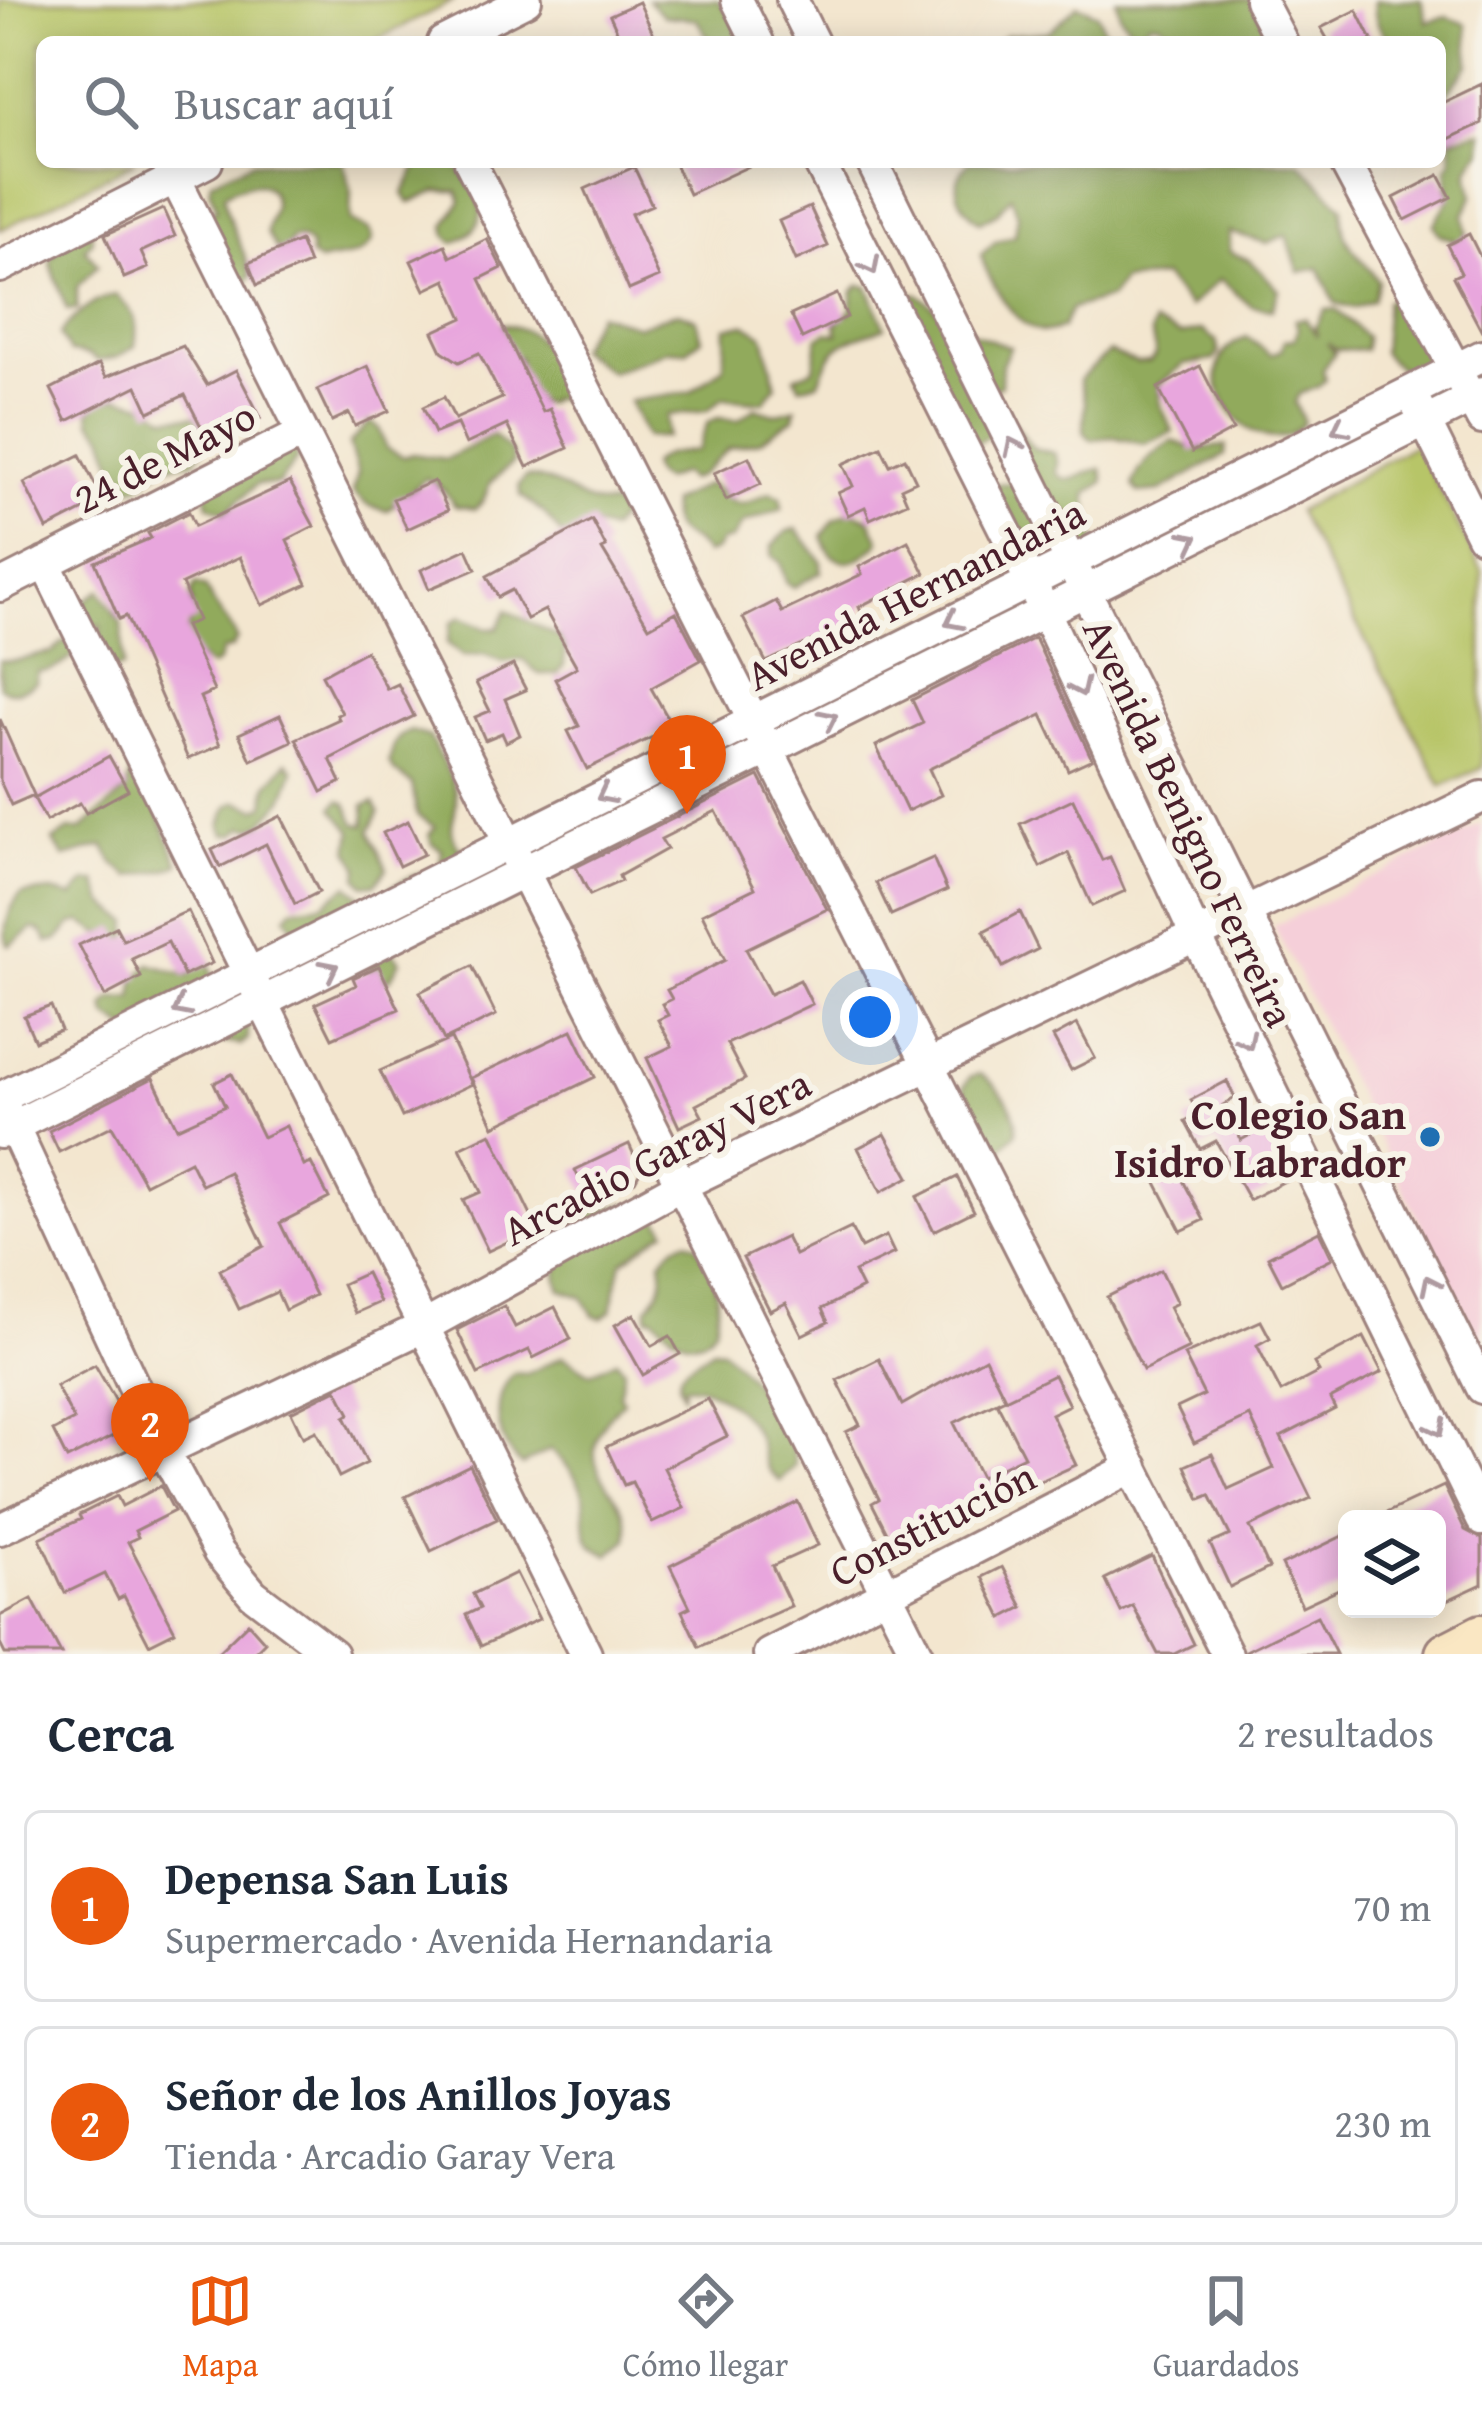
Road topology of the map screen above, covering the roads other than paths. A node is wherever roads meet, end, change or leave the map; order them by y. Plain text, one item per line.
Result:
1 (526, 0) edge
2 (737, 0) edge
3 (792, 0) edge
4 (1260, 0) edge
5 (455, 36) edge
6 (755, 36) edge
7 (809, 36) edge
8 (1279, 36) edge
9 (195, 168) edge
10 (473, 168) edge
11 (822, 168) edge
12 (875, 168) edge
13 (1349, 168) edge
14 (175, 178) junction
15 (0, 267) edge
16 (1468, 363) edge
17 (1410, 393) junction
18 (1478, 404) edge
19 (1425, 422) junction
20 (302, 433) junction
21 (1482, 536) edge
22 (1070, 562) junction
23 (45, 563) junction
24 (1031, 582) junction
25 (0, 586) edge
26 (1085, 592) junction
27 (1045, 612) junction
28 (757, 720) junction
29 (771, 748) junction
30 (1482, 797) edge
31 (508, 844) junction
32 (522, 873) junction
33 (1244, 912) junction
34 (1196, 936) junction
35 (249, 973) junction
36 (263, 1002) junction
37 (928, 1065) junction
38 (0, 1098) edge
39 (6, 1130) edge
40 (681, 1185) junction
41 (425, 1326) junction
42 (1482, 1388) edge
43 (163, 1449) junction
44 (1132, 1467) junction
45 (1482, 1520) edge
46 (0, 1529) edge
47 (886, 1594) junction
48 (1482, 1636) edge
49 (332, 1654) edge
50 (586, 1654) edge
51 (769, 1654) edge
52 (916, 1654) edge
53 (1228, 1654) edge
54 (1447, 1654) edge

1 - 5 street
2 - 6 street
3 - 7 street
4 - 8 street
9 - 14 street
10 - 28 street
11 -> 24 street, Avenida Benigno Ferreira
22 -> 12 street, Avenida Benigno Ferreira
13 - 16 street
14 - 15 street
14 - 20 street
16 - 17 street, Avenida Hernandaria
16 - 18 street
17 - 19 street
17 -> 22 street, Avenida Hernandaria
18 - 19 street, Avenida Hernandaria
19 - 21 street
26 -> 19 street, Avenida Hernandaria
20 - 23 street, 24 de Mayo
20 - 31 street
22 - 24 street, Avenida Hernandaria
22 - 26 street, Avenida Benigno Ferreira
23 - 25 street, 24 de Mayo
23 - 35 street
24 - 27 street, Avenida Benigno Ferreira
24 -> 28 street, Avenida Hernandaria
26 - 27 street, Avenida Hernandaria
26 - 33 street, Avenida Benigno Ferreira
29 -> 27 street, Avenida Hernandaria
27 -> 34 street, Avenida Benigno Ferreira
28 - 29 street
28 -> 31 street, Avenida Hernandaria
29 - 32 street, Avenida Hernandaria
29 - 37 street
30 - 33 street, Arcadio Garay Vera
31 - 32 street
31 - 35 street, Avenida Hernandaria
36 -> 32 street, Avenida Hernandaria
32 - 40 street
33 - 34 street, Arcadio Garay Vera
42 -> 33 street, Avenida Benigno Ferreira
34 - 37 street, Arcadio Garay Vera
34 -> 45 street, Avenida Benigno Ferreira
35 - 36 street
35 -> 38 street, Avenida Hernandaria
36 - 39 street, Avenida Hernandaria
36 - 41 street
37 - 40 street, Arcadio Garay Vera
37 - 44 street
38 - 39 street
39 - 43 street
40 - 41 street, Arcadio Garay Vera
40 - 47 street
41 - 43 street, Arcadio Garay Vera
41 - 50 street
43 - 46 street, Arcadio Garay Vera
43 - 49 street
44 - 47 street, Constitución
44 - 53 street
47 - 51 street, Constitución
47 - 52 street
48 - 54 street

